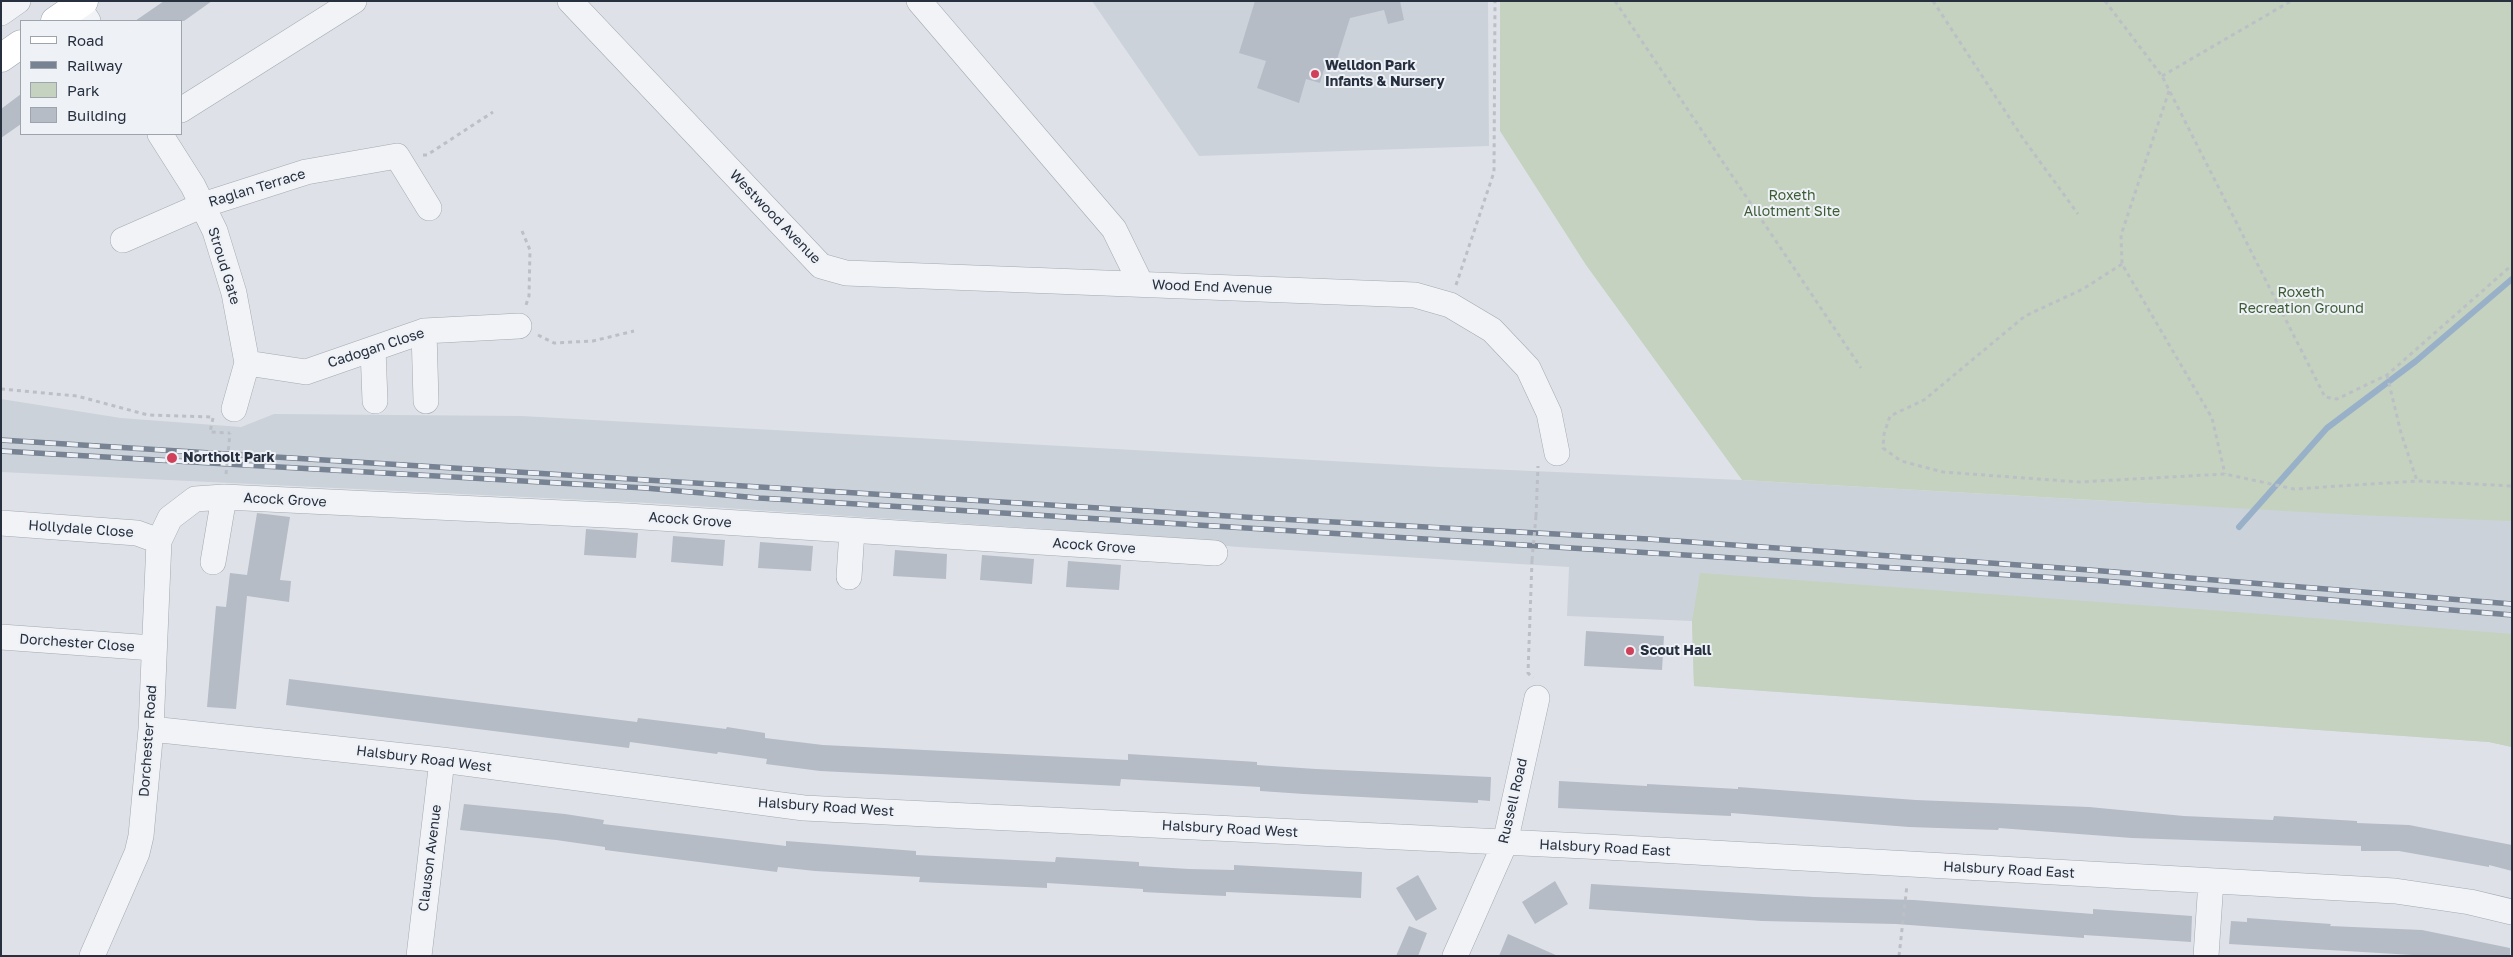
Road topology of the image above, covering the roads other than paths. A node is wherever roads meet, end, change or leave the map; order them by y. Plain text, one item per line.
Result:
1 (18, 1) edge
2 (354, 1) edge
3 (570, 1) edge
4 (919, 1) edge
5 (83, 9) edge
6 (1, 13) edge
7 (57, 20) edge
8 (20, 45) edge
9 (1, 58) edge
10 (182, 109) edge
11 (161, 135) edge
12 (204, 205) junction
13 (429, 208) dead end
14 (123, 240) dead end
15 (1141, 284) junction
16 (519, 326) road end
17 (424, 331) junction
18 (373, 349) junction
19 (256, 364) junction
20 (426, 400) dead end
21 (375, 401) dead end
22 (224, 413) road end
23 (1557, 453) road end
24 (225, 485) junction
25 (170, 518) joint
26 (1, 523) edge
27 (852, 531) junction
28 (160, 541) junction
29 (1215, 553) dead end
30 (213, 562) dead end
31 (849, 577) dead end
32 (1, 637) edge
33 (153, 648) junction
34 (1537, 691) road end
35 (151, 729) junction
36 (442, 760) junction
37 (1505, 843) junction
38 (2212, 881) junction
39 (2512, 912) edge
40 (92, 956) edge
41 (419, 956) edge
42 (1455, 956) edge
43 (2206, 956) edge

1 - 6 street
2 - 10 street
3 - 15 street, Westwood Avenue
4 - 15 street, Wood End Avenue
5 - 7 main road
8 - 9 main road
11 - 12 street, Stroud Gate
12 - 13 street, Raglan Terrace
12 - 14 street, Raglan Terrace
12 - 19 street, Stroud Gate
15 - 23 street, Wood End Avenue
16 - 17 street, Cadogan Close
17 - 18 street, Cadogan Close
17 - 20 street
18 - 19 street, Cadogan Close
18 - 21 street
19 - 22 street
24 - 25 street, Acock Grove
24 - 27 street, Acock Grove
24 - 30 street
25 - 28 street, Dorchester Road
26 - 28 street, Hollydale Close
27 - 29 street, Acock Grove
27 - 31 street
28 - 33 street, Dorchester Road
32 - 33 street, Dorchester Close
33 - 35 street, Dorchester Road
34 - 37 street, Russell Road
35 - 36 street, Halsbury Road West
35 - 40 street, Dorchester Road
36 - 37 street, Halsbury Road West
36 - 41 street, Clauson Avenue
37 - 38 street, Halsbury Road East
37 - 42 street, Russell Road
38 - 39 street, Halsbury Road East
38 - 43 street

